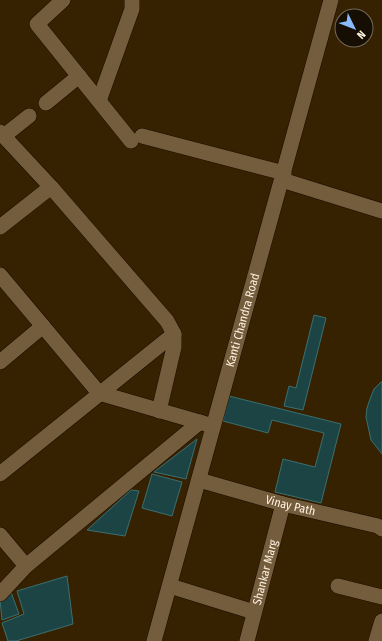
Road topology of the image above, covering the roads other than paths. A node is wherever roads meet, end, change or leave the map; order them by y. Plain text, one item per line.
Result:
1 (63, 0) edge
2 (132, 0) edge
3 (331, 0) edge
4 (79, 76) junction
5 (99, 101) junction
6 (46, 103) dead end
7 (29, 116) dead end
8 (2, 134) edge
9 (283, 176) junction
10 (51, 187) junction
11 (382, 211) edge
12 (0, 227) edge
13 (0, 275) edge
14 (43, 326) junction
15 (174, 334) junction
16 (0, 362) edge
17 (99, 393) junction
18 (159, 410) junction
19 (206, 424) junction
20 (0, 474) edge
21 (199, 480) junction
22 (283, 504) junction
23 (382, 529) edge
24 (0, 535) edge
25 (26, 566) junction
26 (170, 586) junction
27 (338, 586) dead end
28 (0, 594) edge
29 (382, 597) edge
30 (254, 612) junction
31 (382, 621) edge
32 (154, 641) edge
33 (247, 641) edge
34 (376, 641) edge

1 - 4 street
2 - 5 street
3 - 9 street, Kanti Chandra Road
4 - 5 street
4 - 6 street
5 - 9 street
7 - 8 street
8 - 10 street
9 - 11 street
9 - 19 street, Kanti Chandra Road
10 - 12 street
10 - 15 street
13 - 14 street
14 - 16 street
14 - 17 street
15 - 17 street
15 - 18 street
17 - 18 street
17 - 20 street
18 - 19 street
19 - 21 street, Kanti Chandra Road
19 - 25 street
21 - 22 street, Vinay Path
21 - 26 street, Kanti Chandra Road
22 - 23 street, Vinay Path
22 - 30 street, Shankar Marg
24 - 25 street
25 - 28 street
26 - 30 street
26 - 32 street, Kanti Chandra Road
27 - 29 street
30 - 33 street, Shankar Marg
31 - 34 street

